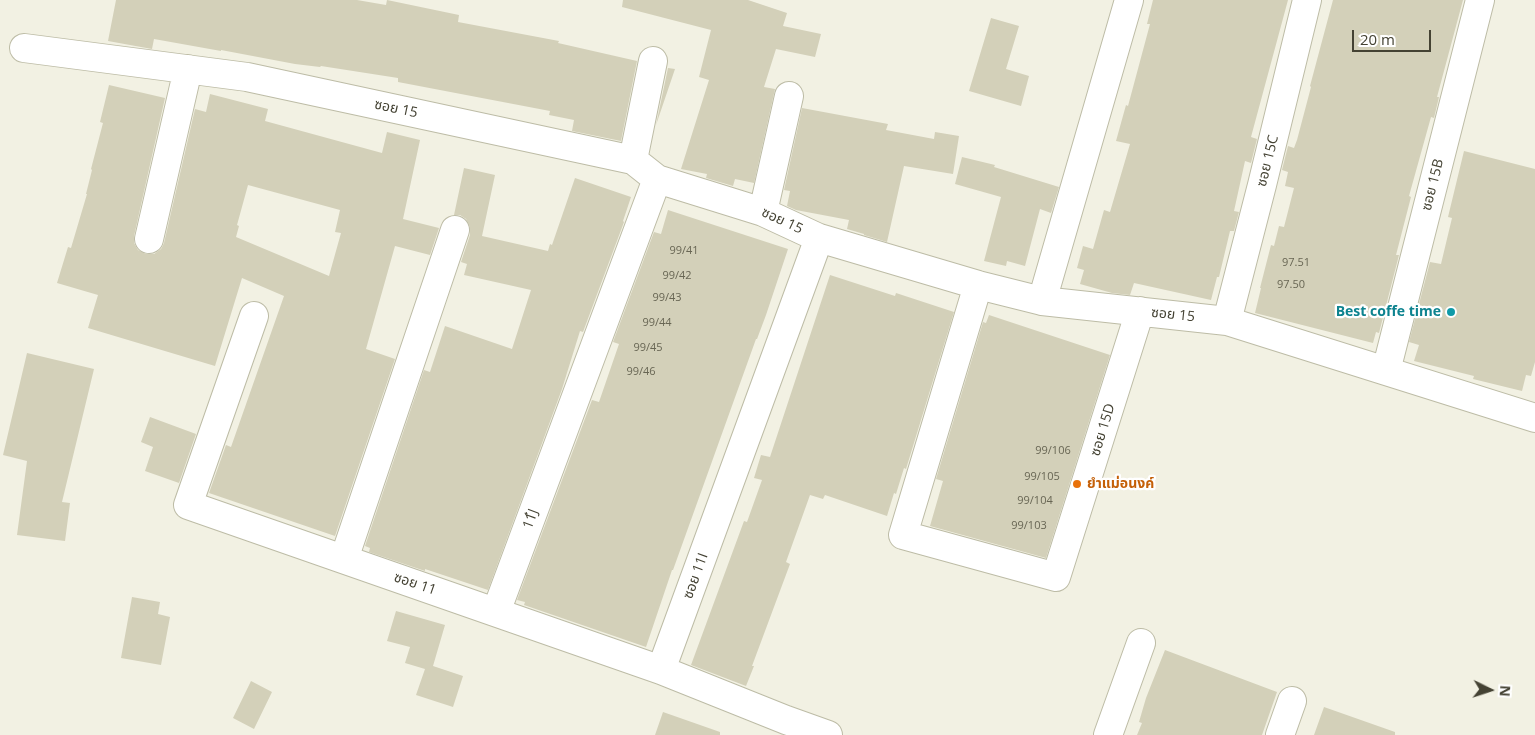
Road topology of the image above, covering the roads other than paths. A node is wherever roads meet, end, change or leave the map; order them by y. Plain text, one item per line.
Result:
1 (1129, 0) edge
2 (1307, 0) edge
3 (1480, 0) edge
4 (24, 48) dead end
5 (653, 61) dead end
6 (188, 69) junction
7 (789, 96) dead end
8 (633, 160) junction
9 (657, 179) junction
10 (763, 212) junction
11 (455, 230) dead end
12 (819, 238) junction
13 (149, 239) dead end
14 (978, 285) junction
15 (1042, 301) junction
16 (1140, 311) junction
17 (254, 316) dead end
18 (1227, 321) junction
19 (1386, 371) junction
20 (1535, 418) edge
21 (344, 559) junction
22 (496, 612) junction
23 (1140, 643) dead end
24 (661, 670) junction
25 (1292, 700) dead end
26 (783, 727) edge
27 (828, 735) edge
28 (1108, 735) edge
29 (1280, 735) edge

1 - 15 street
2 - 18 street, ซอย 15C
3 - 19 street, ซอย 15B
4 - 6 street, ซอย 15
5 - 8 street
6 - 8 street, ซอย 15
6 - 13 street
7 - 10 street
8 - 9 street, ซอย 15
9 - 10 street, ซอย 15
9 - 22 street, 11๋J
10 - 12 street, ซอย 15
11 - 21 street
12 - 14 street, ซอย 15
12 - 24 street, ซอย 11I
14 - 15 street, ซอย 15
14 - 16 street, ซอย 15D
15 - 16 street, ซอย 15
16 - 18 street, ซอย 15
17 - 21 street, ซอย 11
18 - 19 street, ซอย 15
19 - 20 street, ซอย 15
21 - 22 street, ซอย 11
22 - 24 street, ซอย 11
23 - 28 street
24 - 26 street, ซอย 11
25 - 29 street
26 - 27 street, ซอย 11

